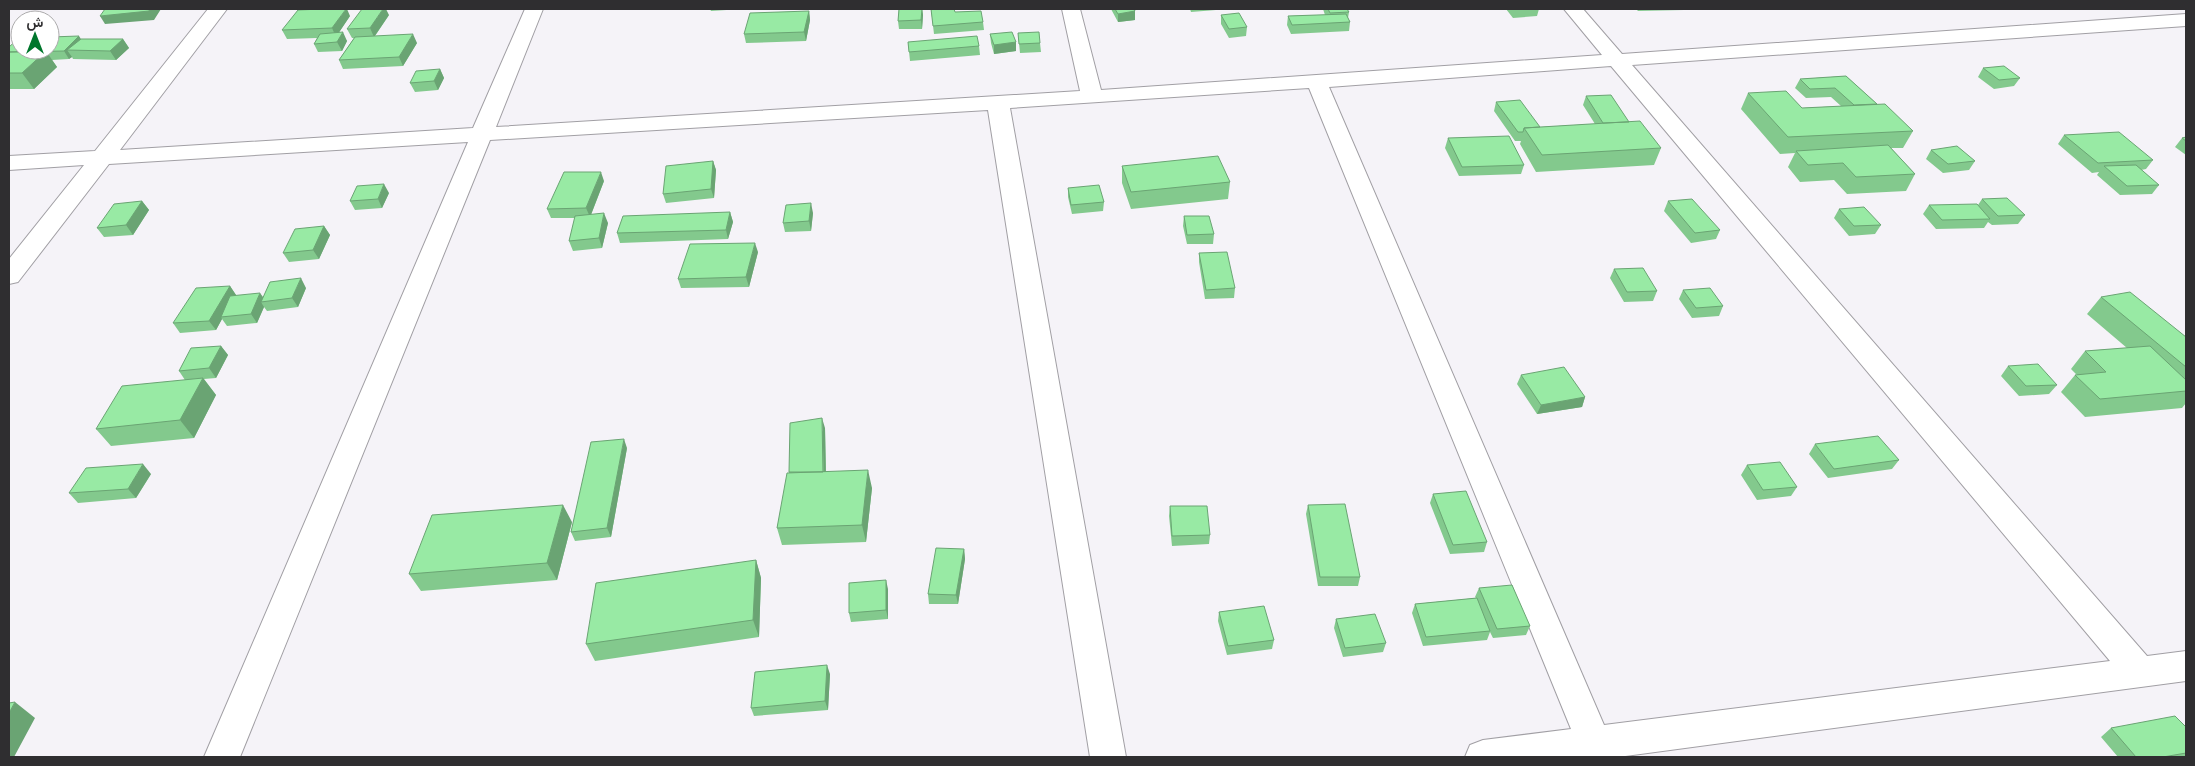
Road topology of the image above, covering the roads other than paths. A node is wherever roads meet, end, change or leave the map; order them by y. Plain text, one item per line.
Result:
1 (218, 9) edge
2 (534, 9) edge
3 (1071, 9) edge
4 (1573, 9) edge
5 (2186, 20) edge
6 (1617, 61) junction
7 (1316, 82) junction
8 (1092, 97) junction
9 (998, 103) junction
10 (480, 135) junction
11 (102, 158) junction
12 (9, 163) edge
13 (9, 276) edge
14 (2186, 666) edge
15 (2140, 672) junction
16 (1596, 750) edge
17 (222, 757) edge
18 (1108, 757) edge
19 (1483, 757) edge

1 - 11 street
2 - 10 street
3 - 8 street
4 - 6 street
5 - 6 street
6 - 7 street
6 - 15 street
7 - 8 street
7 - 16 street
8 - 9 street
9 - 10 street
9 - 18 street
10 - 11 street
10 - 17 street
11 - 12 street
11 - 13 street
14 - 15 street
15 - 16 street
16 - 19 street

